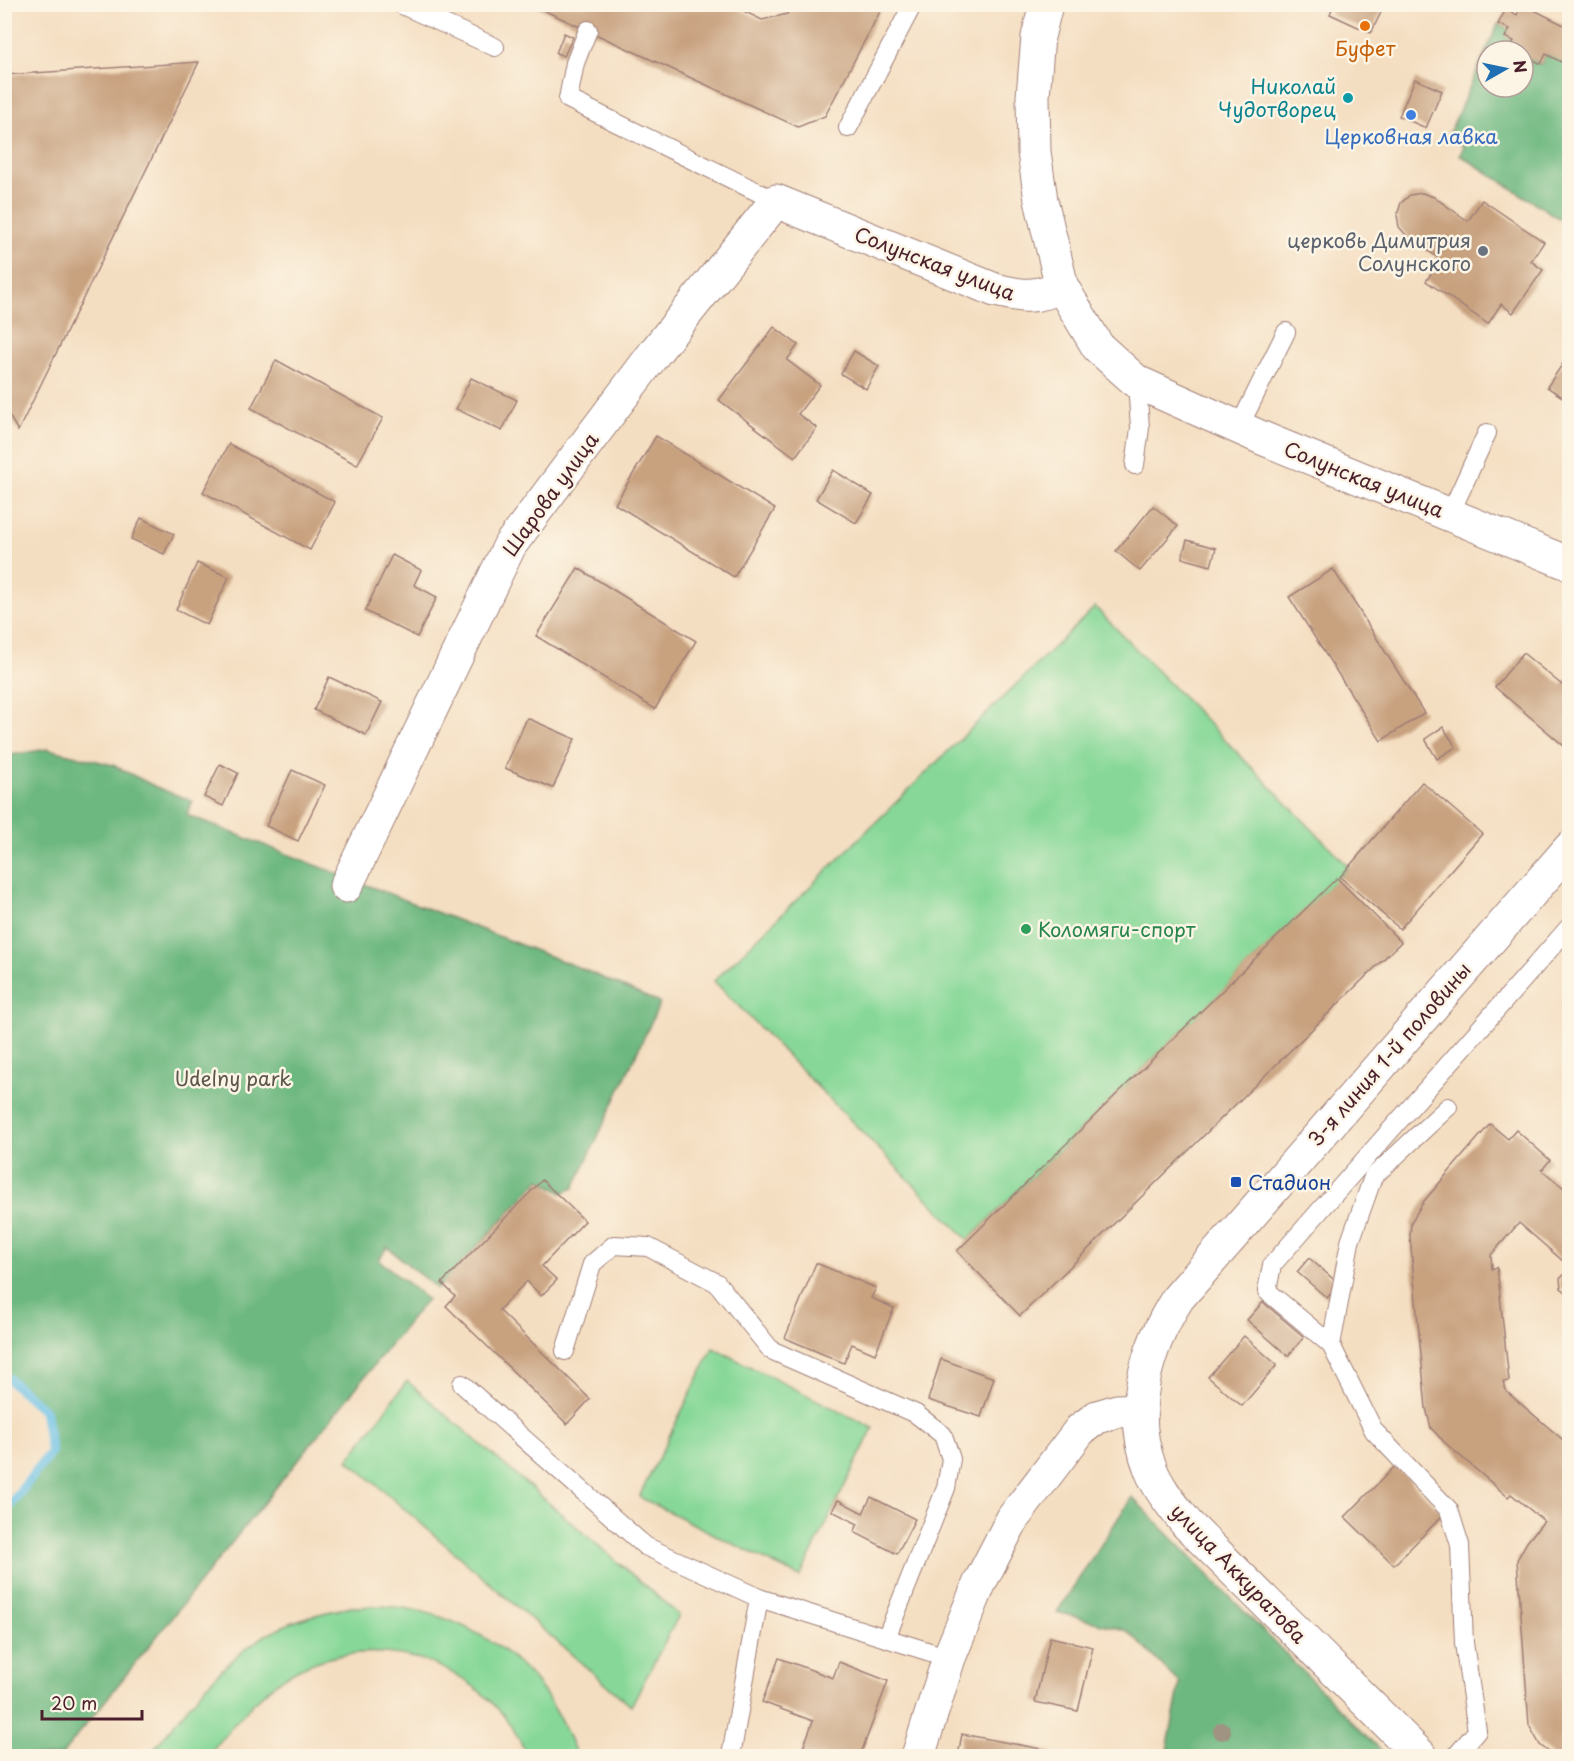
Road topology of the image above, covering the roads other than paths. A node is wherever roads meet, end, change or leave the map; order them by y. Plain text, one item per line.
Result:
1 (400, 4) edge
2 (913, 4) edge
3 (1046, 4) edge
4 (588, 30) dead end
5 (495, 47) dead end
6 (848, 128) dead end
7 (776, 201) junction
8 (1062, 287) junction
9 (1286, 332) dead end
10 (1137, 382) junction
11 (1239, 427) junction
12 (1487, 433) dead end
13 (1135, 465) dead end
14 (1450, 514) junction
15 (1569, 564) edge
16 (1569, 848) edge
17 (346, 886) dead end
18 (1569, 926) edge
19 (1448, 1107) dead end
20 (1331, 1345) junction
21 (566, 1351) dead end
22 (1150, 1351) joint
23 (462, 1384) dead end
24 (1141, 1410) junction
25 (759, 1598) junction
26 (886, 1638) junction
27 (949, 1658) junction
28 (731, 1756) edge
29 (918, 1756) edge
30 (1421, 1756) edge
31 (1456, 1756) edge

1 - 5 lane
2 - 6 lane
3 - 8 street
4 - 7 lane, Солунская улица
7 - 8 street, Солунская улица
7 - 17 street, Шарова улица
8 - 10 street, Солунская улица
9 - 11 lane
10 - 11 street, Солунская улица
10 - 13 lane
11 - 14 street, Солунская улица
12 - 14 lane
14 - 15 street, Солунская улица
16 - 22 street, 3-я линия 1-й половины
18 - 20 lane
19 - 20 lane
20 - 31 lane
21 - 26 lane
22 - 24 street, улица Аккуратова
23 - 25 lane
24 - 27 street
24 - 30 street, улица Аккуратова
25 - 26 lane
25 - 28 lane
26 - 27 lane
27 - 29 street

